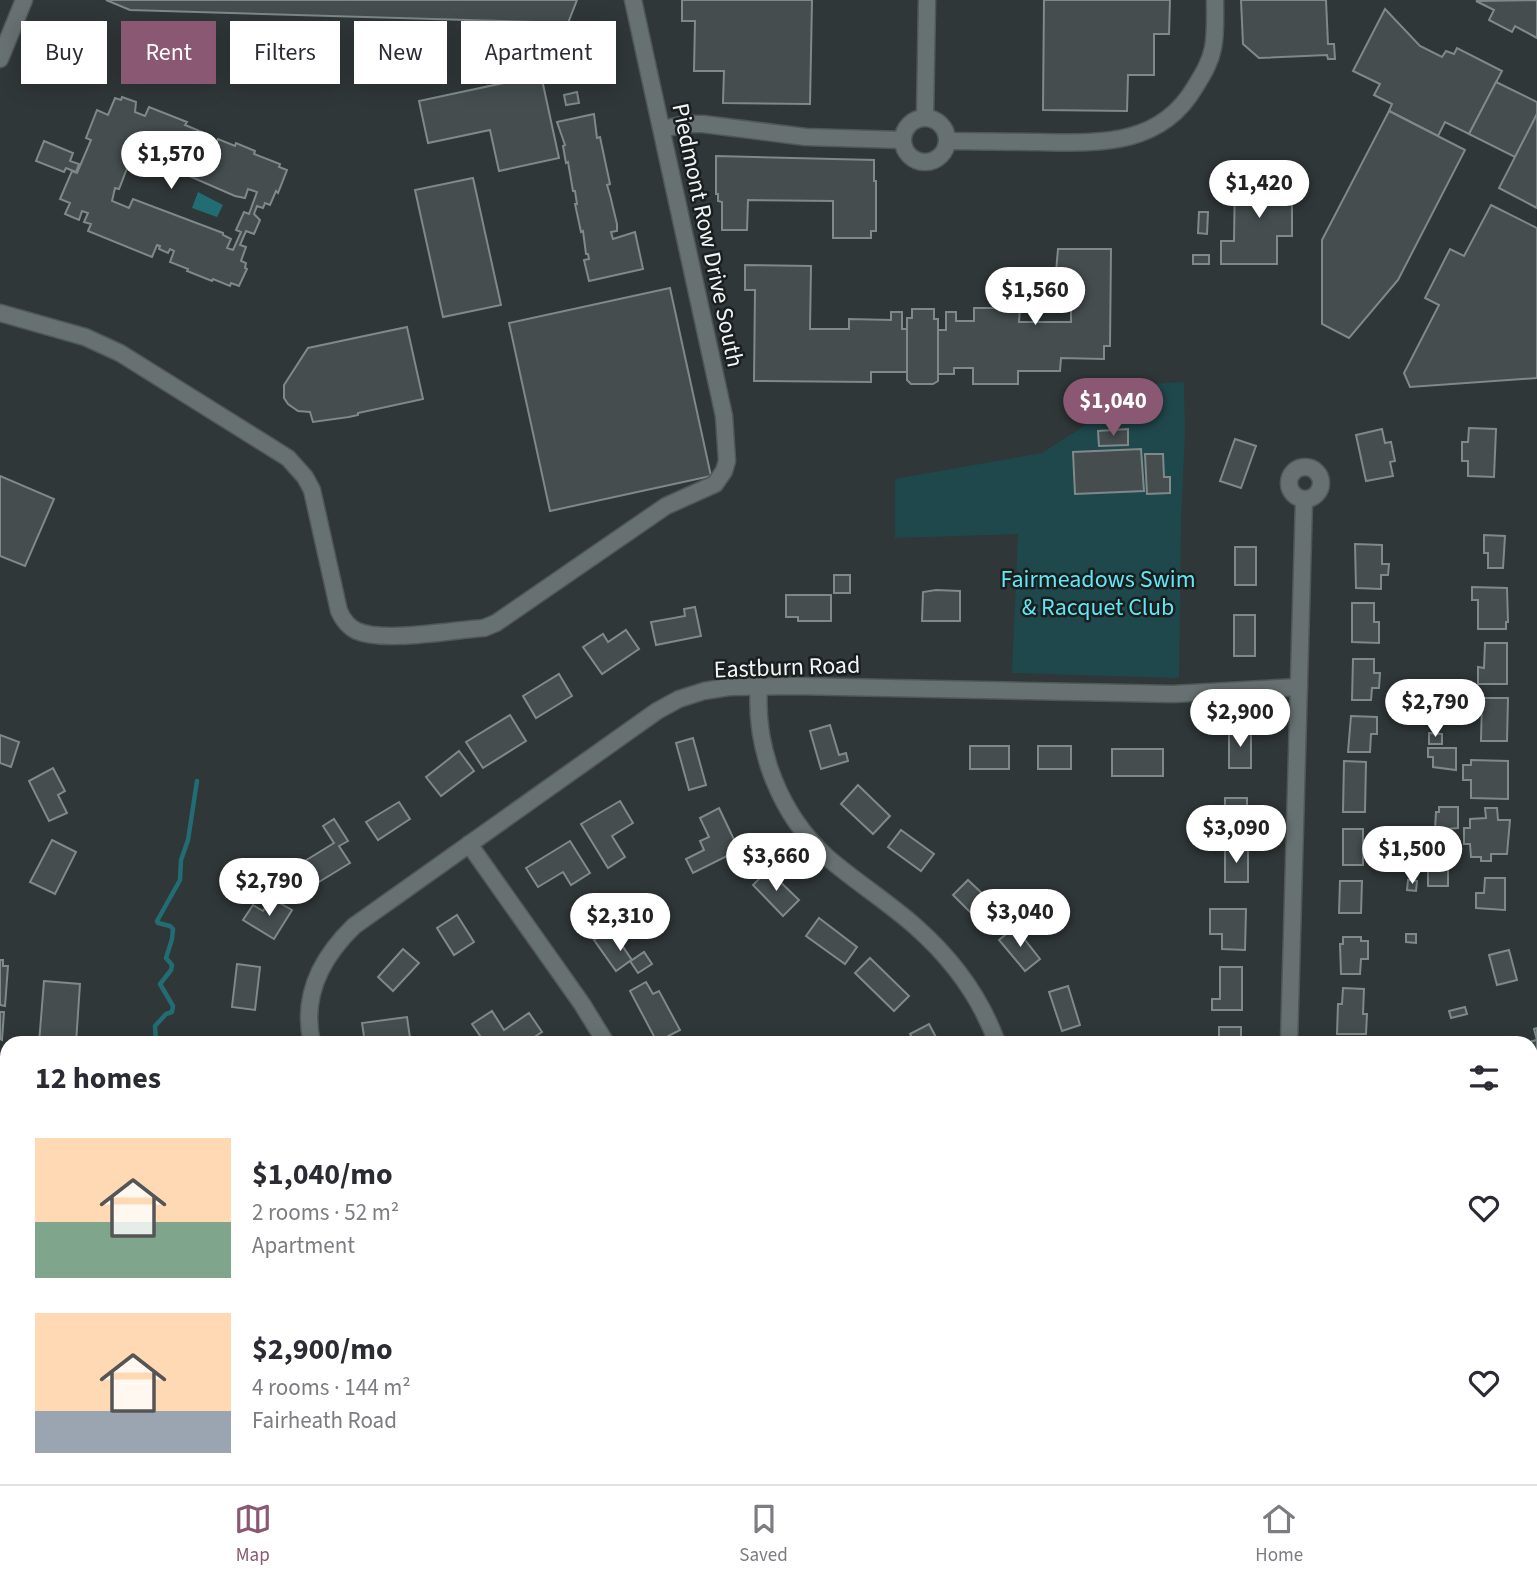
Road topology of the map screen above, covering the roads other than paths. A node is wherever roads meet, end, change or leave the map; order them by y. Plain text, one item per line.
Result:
1 (24, 0) edge
2 (633, 0) edge
3 (927, 0) edge
4 (1215, 0) edge
5 (0, 59) edge
6 (925, 117) junction
7 (662, 129) junction
8 (902, 140) junction
9 (947, 141) junction
10 (0, 313) edge
11 (1304, 500) dead end
12 (759, 687) junction
13 (1299, 687) junction
14 (469, 844) junction
15 (311, 1036) edge
16 (602, 1036) edge
17 (994, 1036) edge
18 (1289, 1036) edge

1 - 5 street
2 - 7 street, Piedmont Row Drive South
3 - 6 street
4 - 9 street
6 - 8 street
6 - 9 street
7 - 8 street
7 - 10 street, Piedmont Row Drive South
8 - 9 street
11 - 13 street
12 - 13 street, Eastburn Road
12 - 14 street, Eastburn Road
12 - 17 street
13 - 18 street
14 - 15 street, Eastburn Road
14 - 16 street

